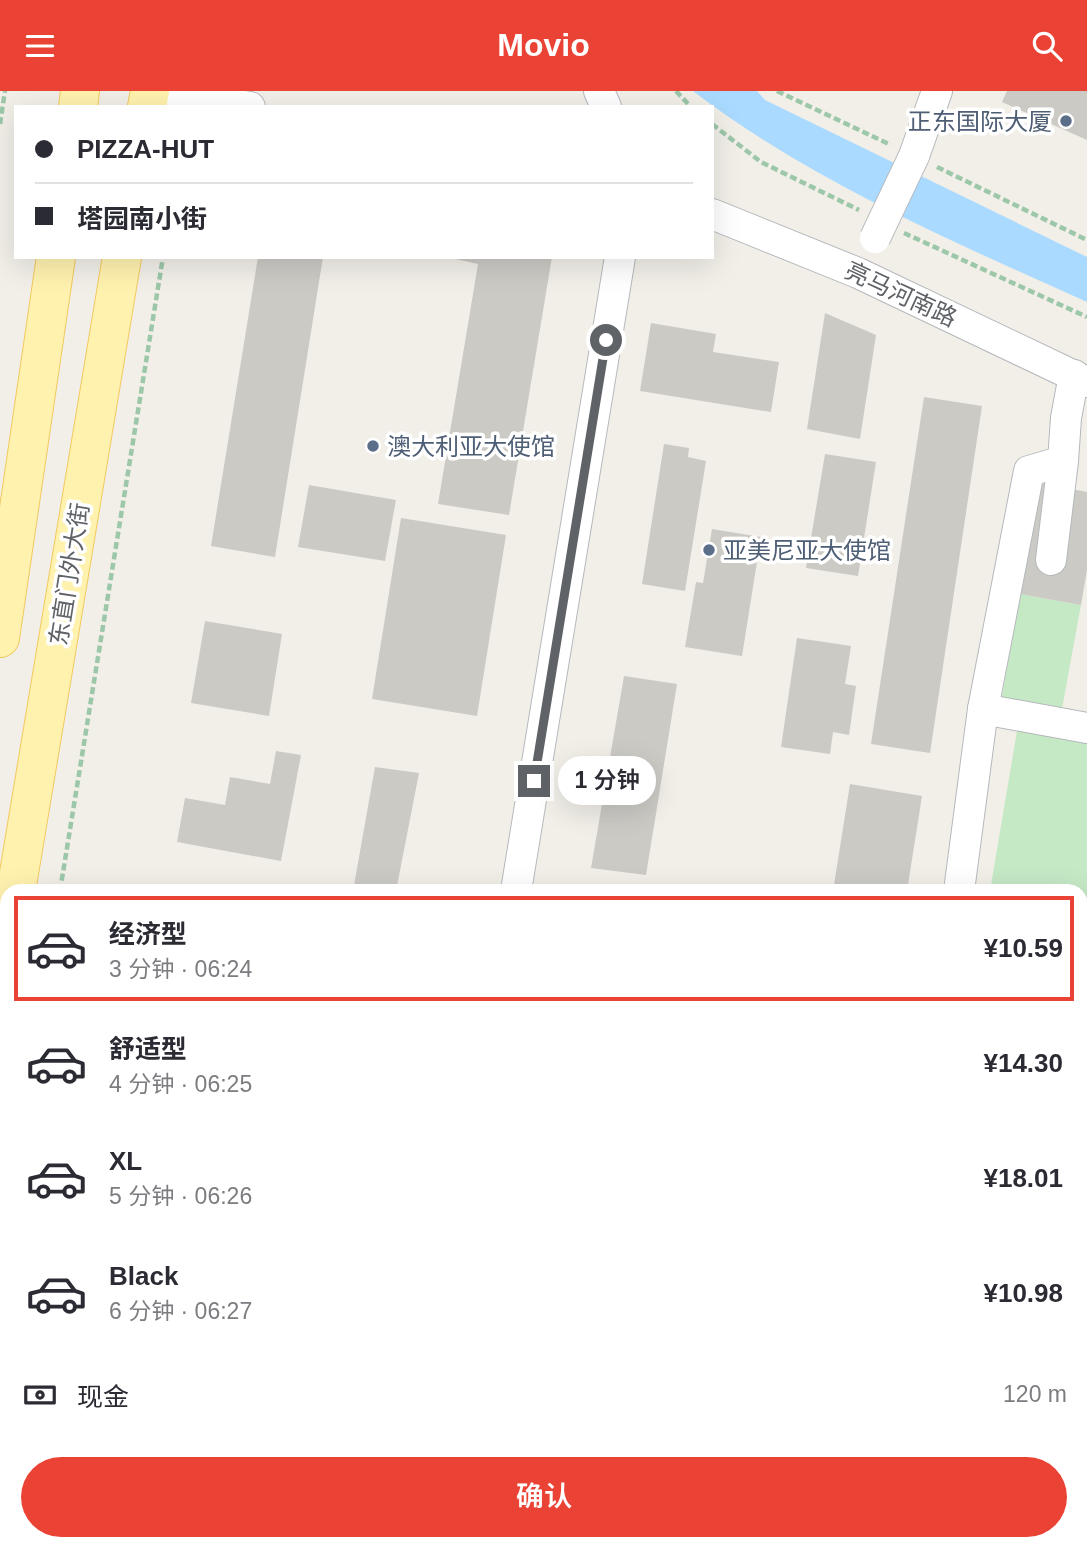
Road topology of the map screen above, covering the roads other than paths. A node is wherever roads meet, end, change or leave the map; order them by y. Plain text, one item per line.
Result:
1 (151, 91) edge
2 (937, 91) edge
3 (238, 105) edge
4 (714, 215) edge
5 (56, 259) edge
6 (122, 259) edge
7 (620, 259) edge
8 (858, 273) junction
9 (1080, 379) edge
10 (1063, 461) junction
11 (1051, 560) dead end
12 (0, 638) edge
13 (983, 709) junction
14 (1087, 728) edge
15 (17, 884) edge
16 (517, 884) edge
17 (960, 884) edge

1 - 3 street
2 - 8 street, bridge
4 - 8 street, 亮马河南路
5 - 12 main road
6 - 15 main road, 东直门外大街
7 - 16 street
8 - 9 street, 亮马河南路
9 - 10 street
10 - 11 street
10 - 13 street
13 - 14 street
13 - 17 street

